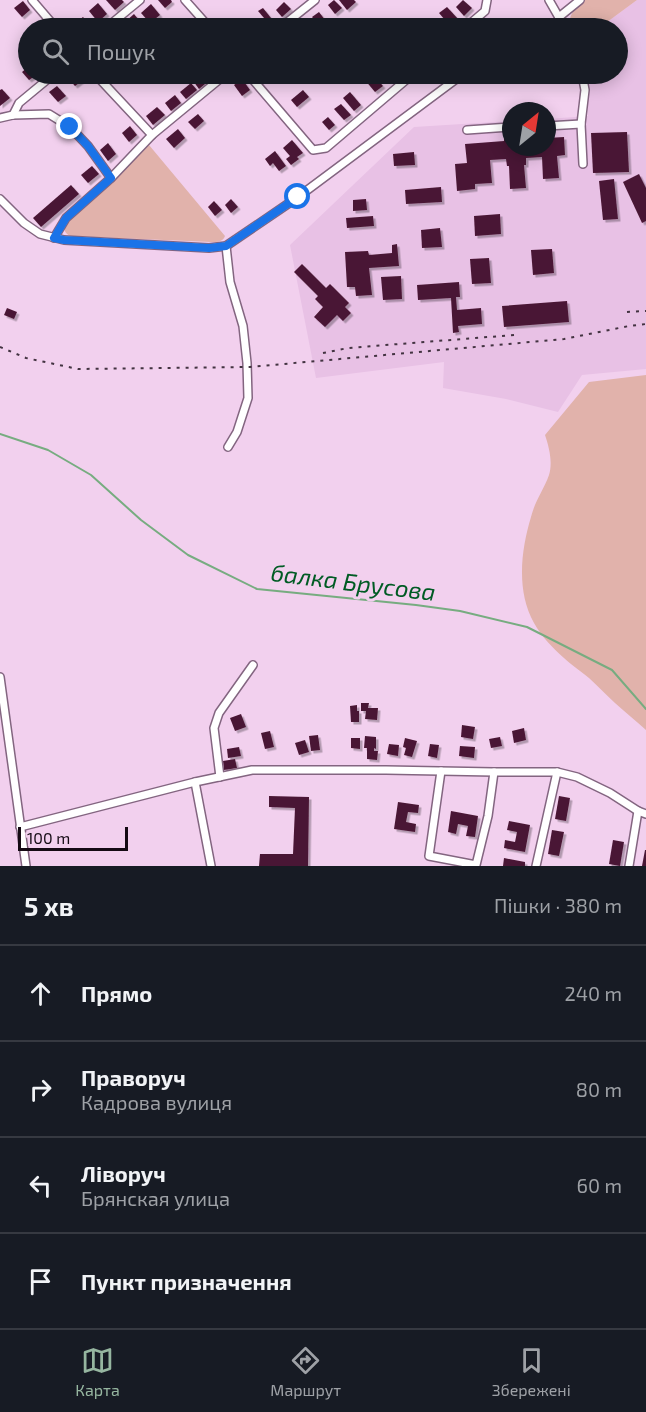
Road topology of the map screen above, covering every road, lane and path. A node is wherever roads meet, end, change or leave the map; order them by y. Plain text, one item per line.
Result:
1 (32, 0) edge
2 (140, 0) edge
3 (185, 0) edge
4 (315, 0) edge
5 (487, 0) edge
6 (549, 0) edge
7 (580, 0) edge
8 (47, 18) edge
9 (118, 18) edge
10 (201, 18) edge
11 (292, 18) edge
12 (477, 18) edge
13 (560, 18) edge
14 (565, 18) edge
15 (42, 84) edge
16 (104, 84) edge
17 (214, 84) edge
18 (257, 84) edge
19 (401, 84) edge
20 (450, 84) edge
21 (584, 84) edge
22 (13, 115) junction
23 (0, 118) edge
24 (581, 124) junction
25 (556, 125) edge
26 (502, 128) edge
27 (467, 130) dead end
28 (152, 135) junction
29 (583, 164) dead end
30 (111, 178) junction
31 (0, 199) edge
32 (54, 238) junction
33 (226, 246) junction
34 (228, 447) dead end
35 (253, 665) dead end
36 (0, 677) edge
37 (441, 771) junction
38 (494, 772) junction
39 (557, 772) junction
40 (220, 777) junction
41 (195, 782) junction
42 (638, 811) junction
43 (646, 814) edge
44 (20, 827) junction
45 (26, 866) edge
46 (210, 866) edge
47 (536, 866) edge
48 (629, 866) edge

1 - 8 street
2 - 9 street
3 - 10 street
4 - 11 street
5 - 12 street
6 - 13 street
7 - 14 street
15 - 22 street
16 - 28 street
17 - 28 street
18 - 19 street
20 - 33 street
21 - 24 street
22 - 23 street
22 - 30 street
24 - 25 street
24 - 29 street
26 - 27 street
28 - 30 street
30 - 32 street
31 - 32 street
32 - 33 street
33 - 34 street
35 - 40 street
36 - 44 street
37 - 38 street
37 - 38 street
37 - 40 street
38 - 39 street
39 - 42 street
39 - 47 street
40 - 41 street
41 - 44 street
41 - 46 street
42 - 43 street
42 - 48 street
44 - 45 street

